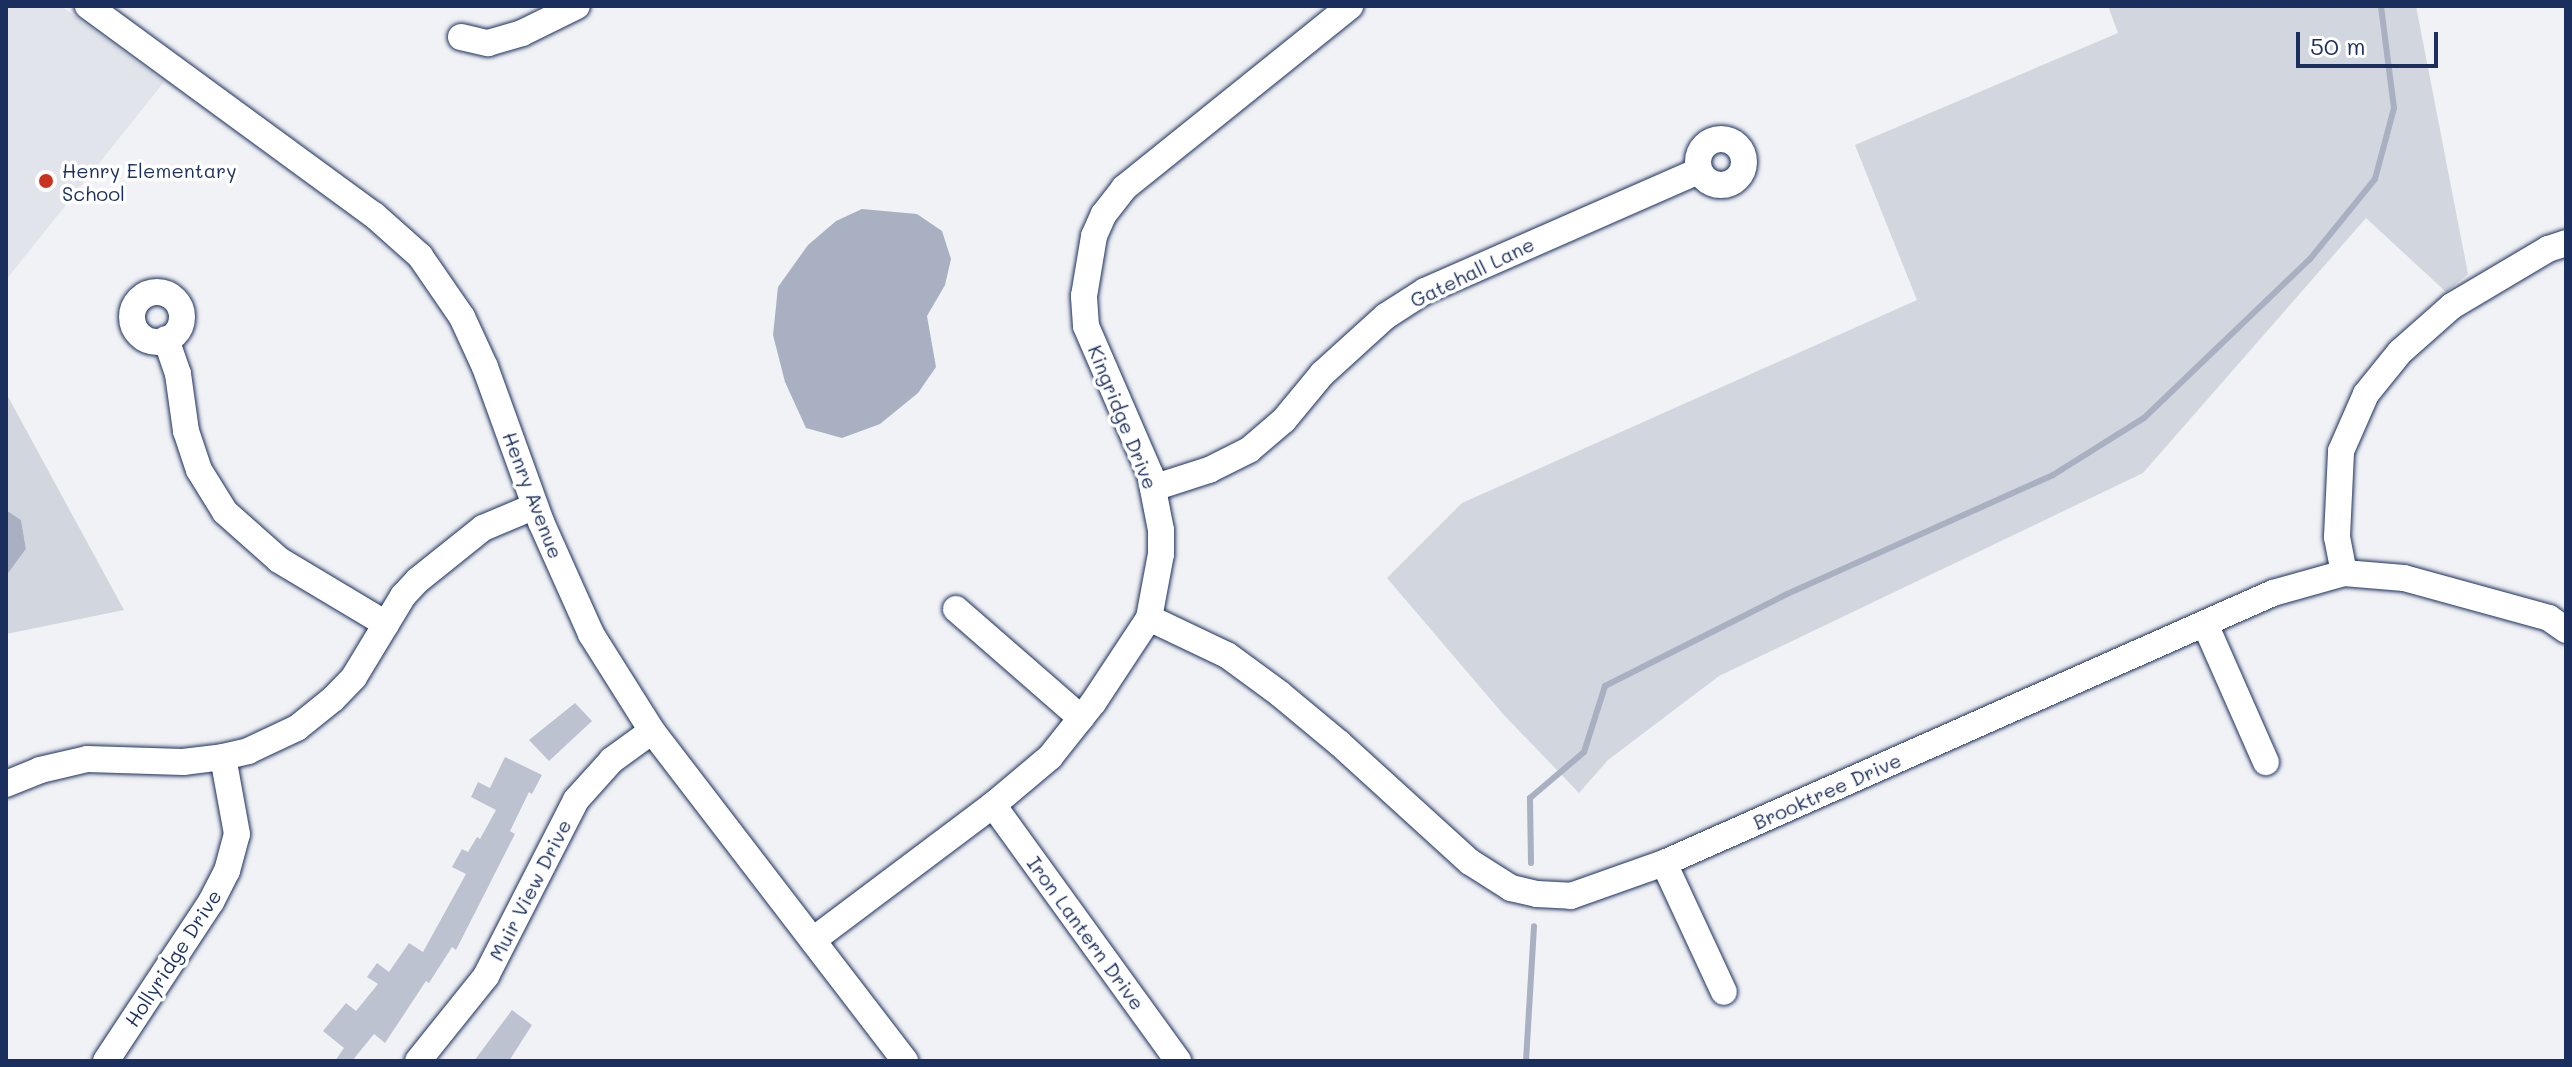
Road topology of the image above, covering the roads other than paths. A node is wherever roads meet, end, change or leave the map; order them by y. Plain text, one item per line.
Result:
1 (88, 6) edge
2 (577, 6) edge
3 (1350, 6) edge
4 (461, 37) dead end
5 (1699, 171) dead end
6 (2566, 243) edge
7 (166, 339) dead end
8 (1153, 488) junction
9 (535, 506) junction
10 (2344, 573) junction
11 (956, 609) dead end
12 (1149, 618) junction
13 (386, 624) junction
14 (2205, 624) junction
15 (2566, 630) edge
16 (1081, 718) junction
17 (652, 731) junction
18 (223, 757) junction
19 (2266, 762) dead end
20 (6, 784) edge
21 (993, 805) junction
22 (1664, 863) junction
23 (813, 940) junction
24 (1724, 992) dead end
25 (106, 1061) edge
26 (418, 1061) edge
27 (905, 1061) edge
28 (1178, 1061) edge

1 - 9 street, Henry Avenue
2 - 4 street
3 - 8 street, Kingridge Drive
5 - 8 street, Gatehall Lane
6 - 10 street
7 - 13 street
8 - 12 street, Kingridge Drive
9 - 13 street
9 - 17 street, Henry Avenue
10 - 14 street, Brooktree Drive
10 - 15 street, Brooktree Drive
11 - 16 street
12 - 16 street, Kingridge Drive
12 - 22 street, Brooktree Drive
13 - 18 street
14 - 19 street
14 - 22 street, Brooktree Drive
16 - 21 street, Kingridge Drive
17 - 23 street, Henry Avenue
17 - 26 street, Muir View Drive
18 - 20 street
18 - 25 street, Hollyridge Drive
21 - 23 street, Kingridge Drive
21 - 28 street, Iron Lantern Drive
22 - 24 street
23 - 27 street, Henry Avenue

